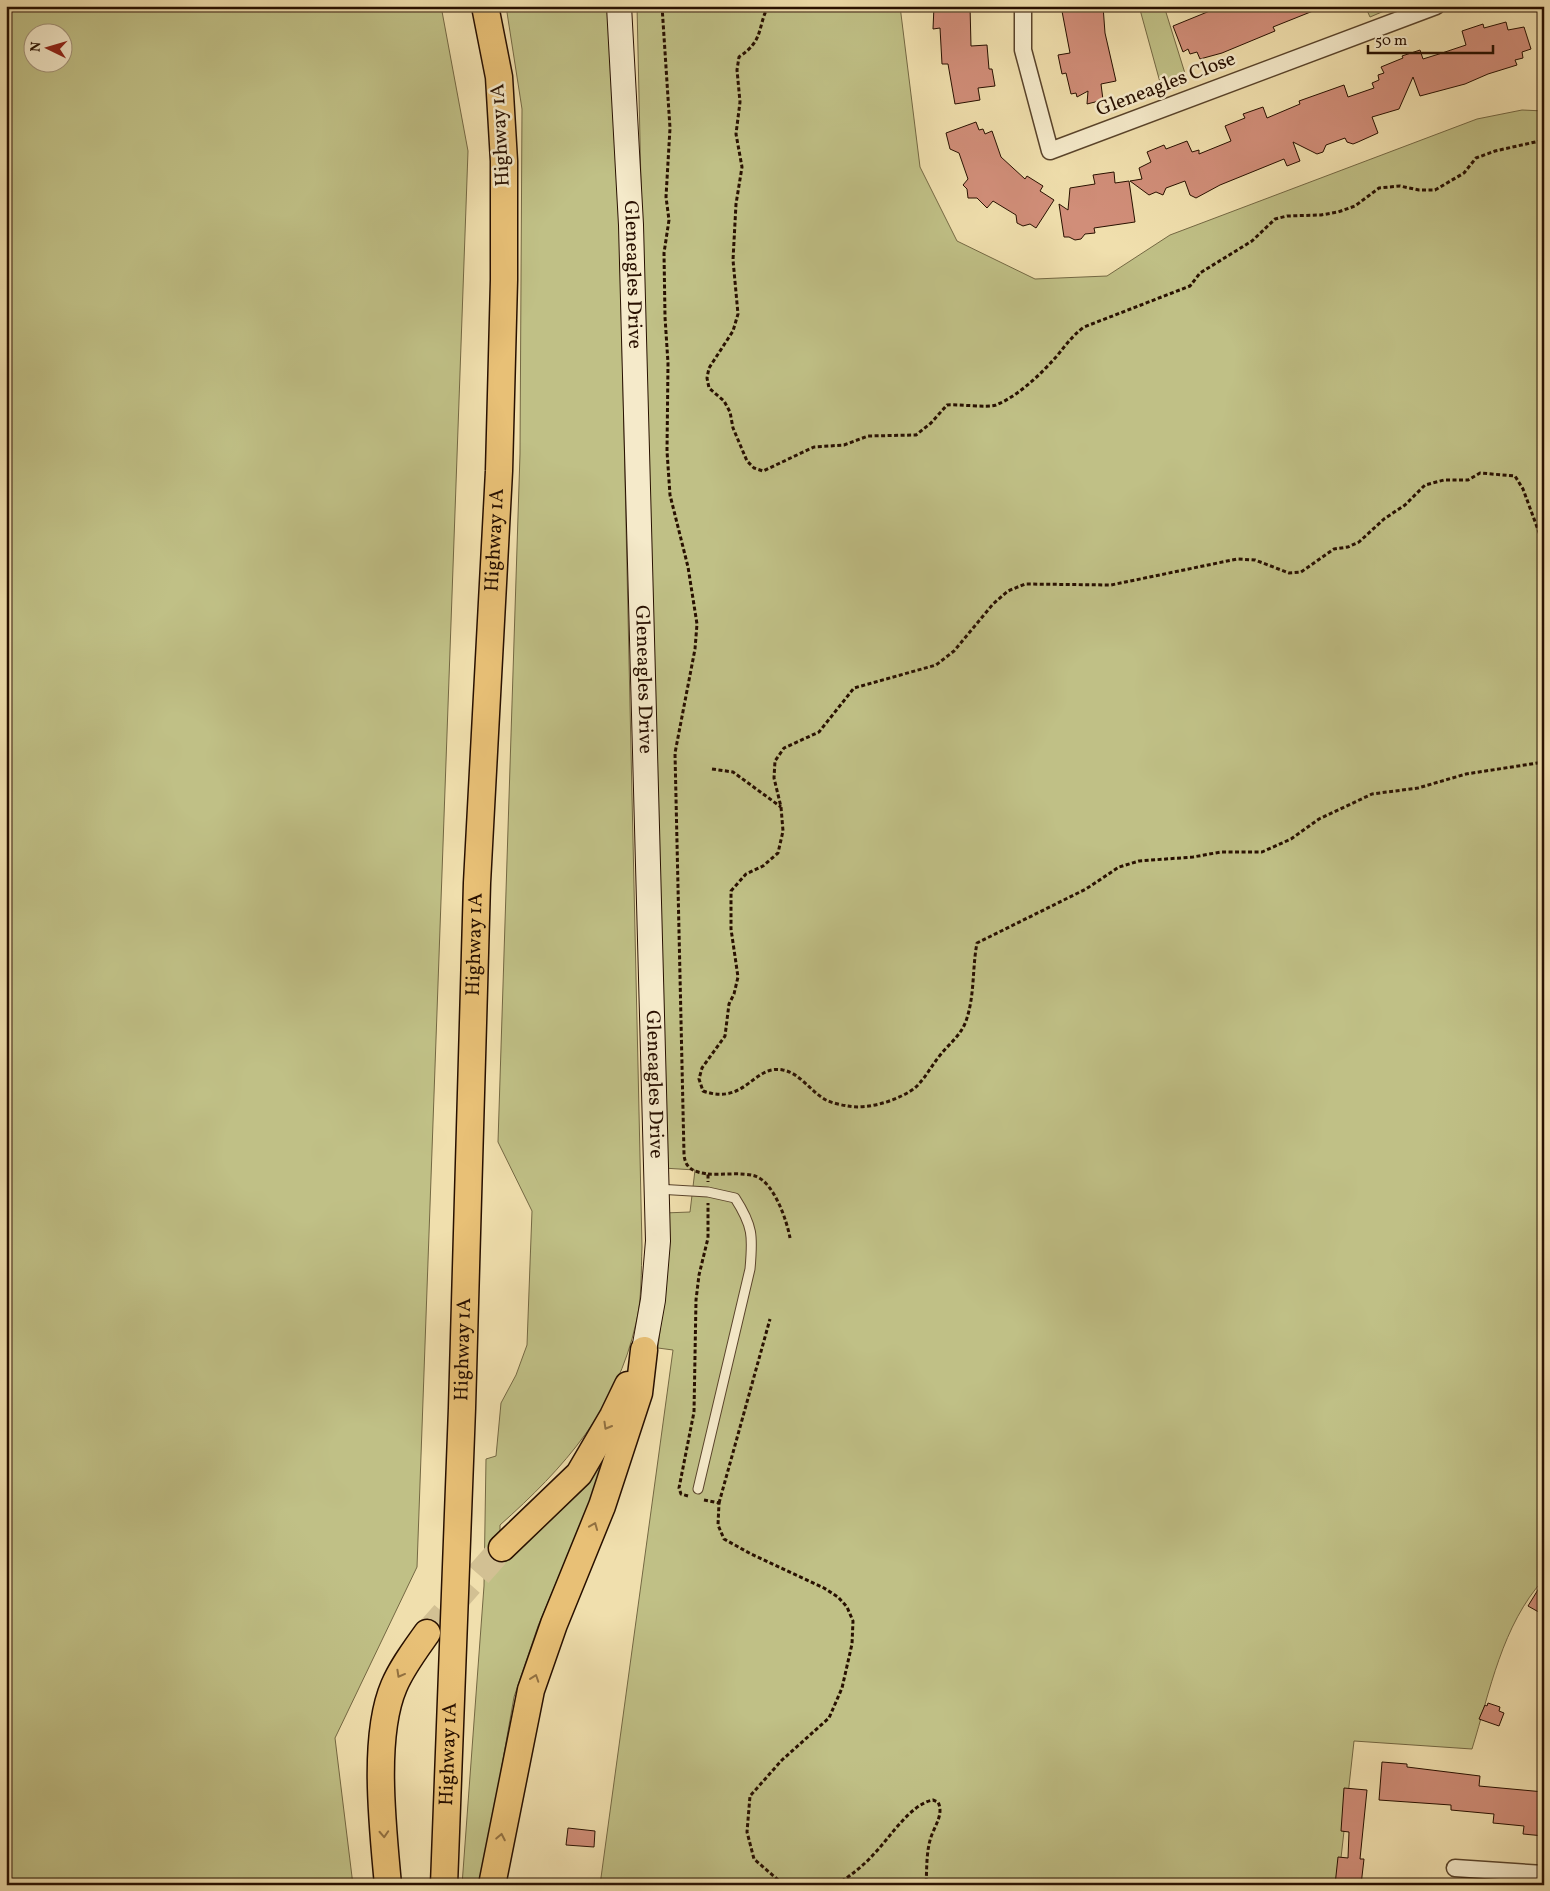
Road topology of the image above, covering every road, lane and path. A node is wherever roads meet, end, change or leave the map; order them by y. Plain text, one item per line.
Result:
1 (485, 6) edge
2 (619, 6) edge
3 (662, 6) edge
4 (768, 6) edge
5 (1023, 6) edge
6 (1436, 6) edge
7 (1544, 140) edge
8 (1544, 546) edge
9 (1544, 762) edge
10 (712, 769) dead end
11 (781, 807) junction
12 (708, 1174) junction
13 (656, 1189) junction
14 (708, 1192) junction
15 (790, 1238) dead end
16 (770, 1319) dead end
17 (644, 1350) junction
18 (698, 1489) dead end
19 (691, 1497) dead end
20 (700, 1499) dead end
21 (719, 1503) junction
22 (502, 1548) tunnel mouth
23 (427, 1634) tunnel mouth
24 (1455, 1868) dead end
25 (1544, 1874) edge
26 (388, 1885) edge
27 (444, 1885) edge
28 (492, 1885) edge
29 (784, 1885) edge
30 (836, 1885) edge
31 (926, 1885) edge

1 - 27 main road, Highway 1A
2 - 13 street, Gleneagles Drive
3 - 12 path
4 - 7 path
5 - 6 street, Gleneagles Close
8 - 11 path
9 - 11 path
10 - 11 path
12 - 14 path
12 - 15 path
13 - 14 lane
13 - 17 street, Gleneagles Drive
14 - 18 lane
14 - 19 path
16 - 21 path
17 -> 22 main road
28 -> 17 main road
20 - 21 path
21 - 29 path
23 -> 26 main road
24 - 25 street
30 - 31 path

